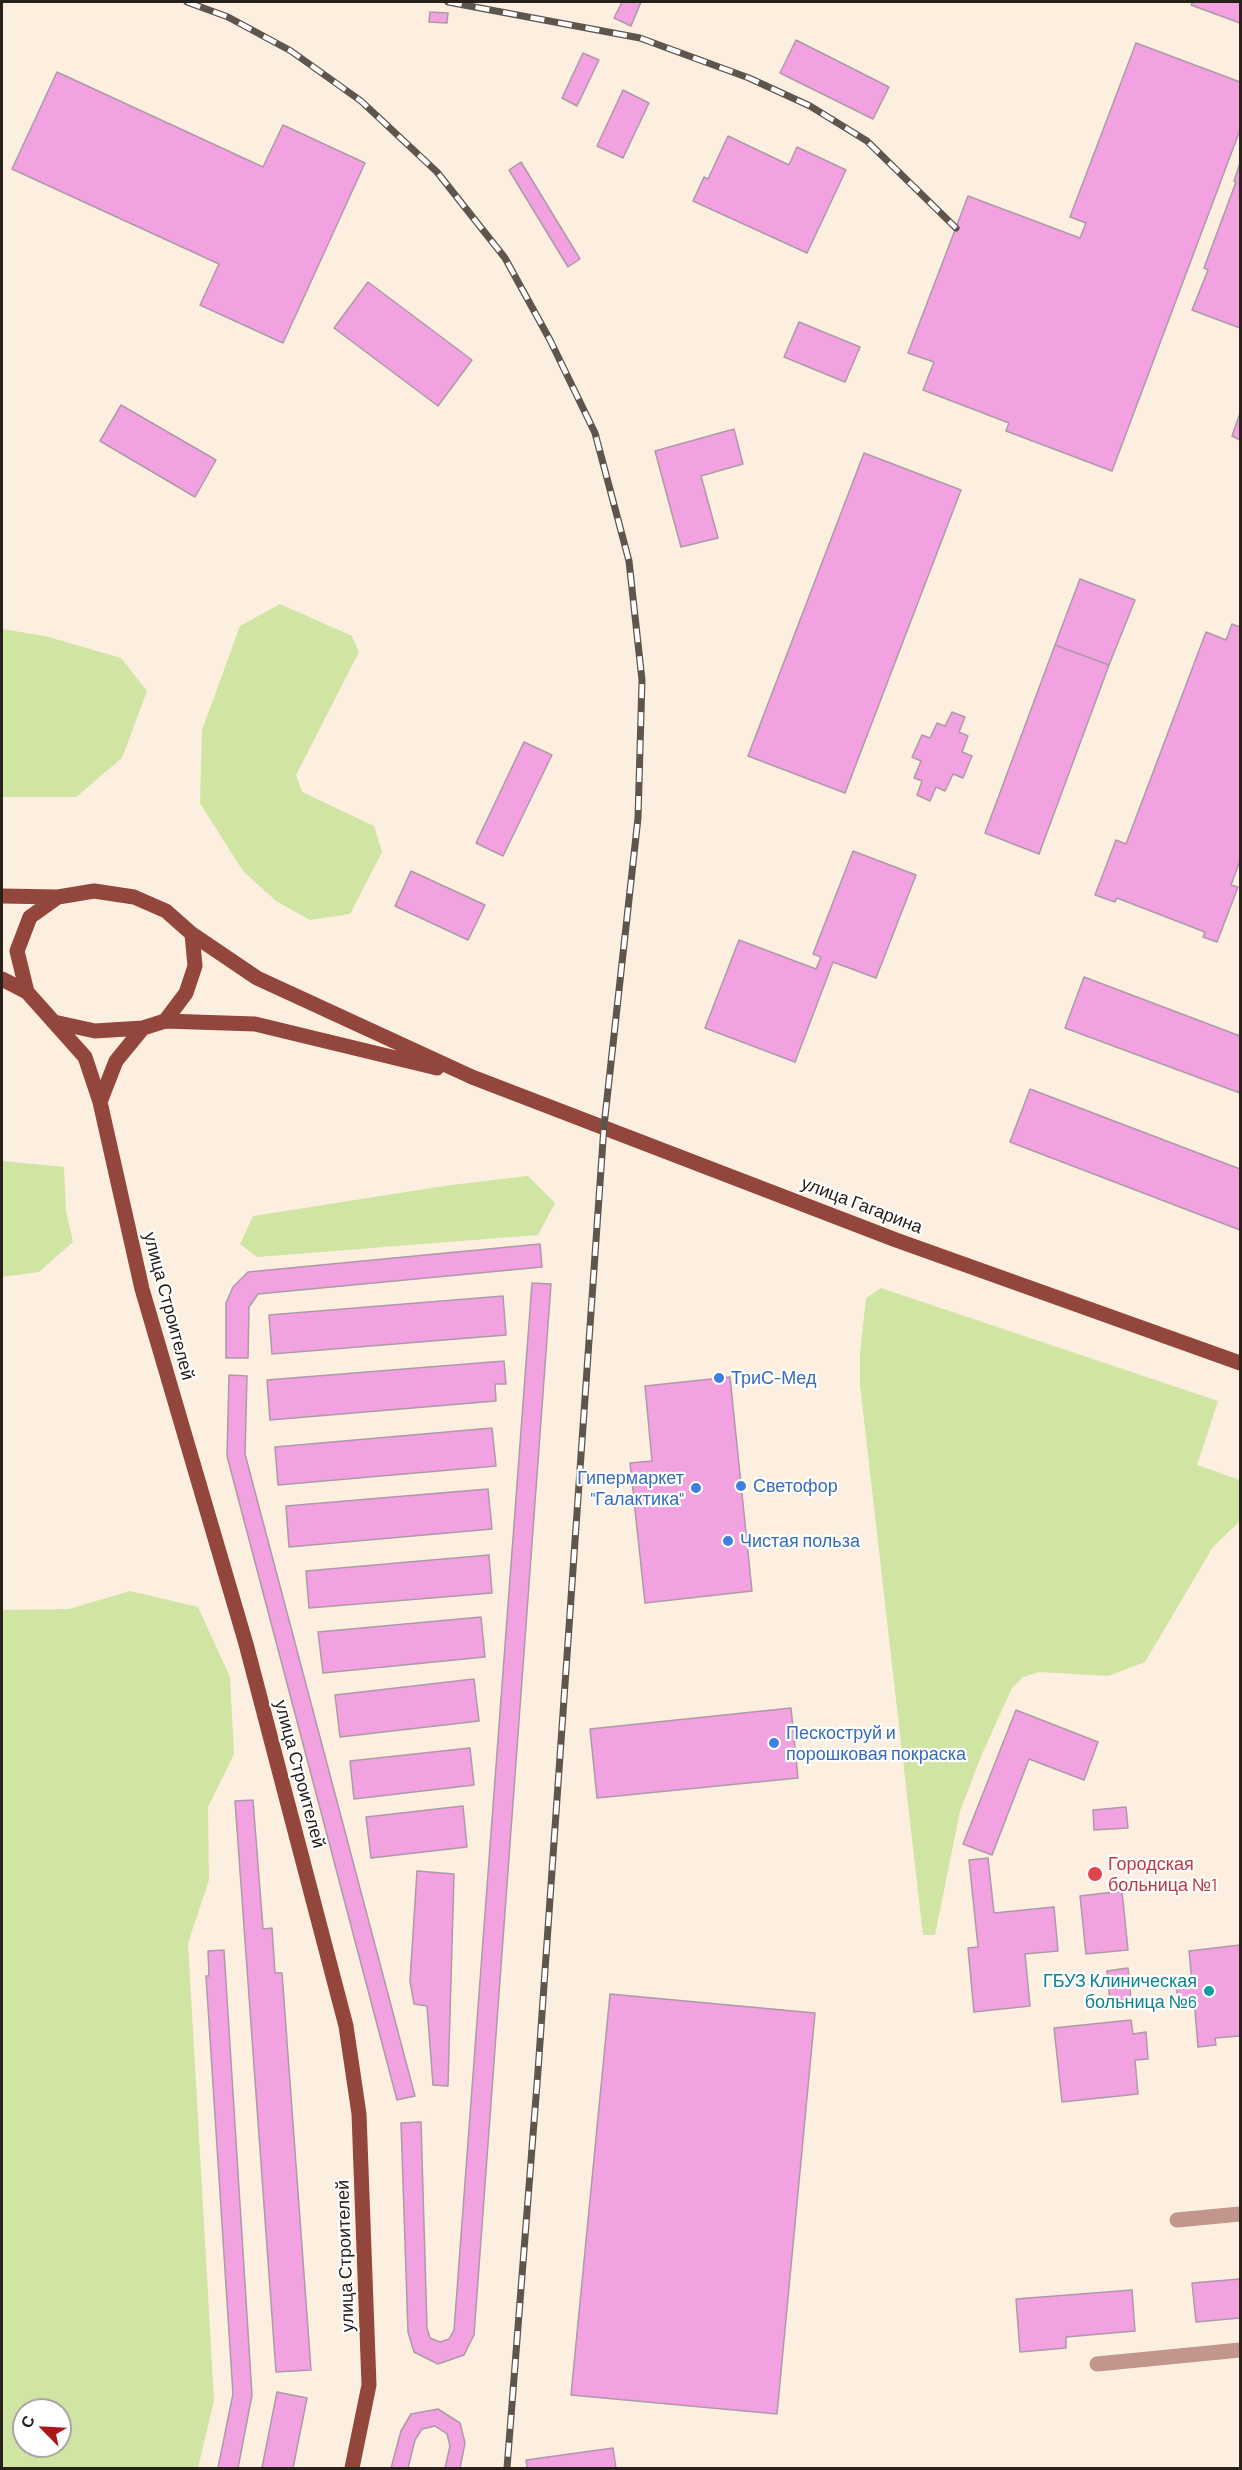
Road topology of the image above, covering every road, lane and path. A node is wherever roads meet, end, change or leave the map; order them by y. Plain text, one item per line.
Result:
1 (2, 896) edge
2 (58, 897) junction
3 (192, 934) junction
4 (2, 979) edge
5 (27, 992) junction
6 (165, 1021) junction
7 (54, 1022) junction
8 (143, 1028) junction
9 (472, 1077) junction
10 (100, 1102) junction
11 (1240, 1363) edge
12 (1240, 2214) edge
13 (1177, 2220) dead end
14 (1240, 2350) edge
15 (1097, 2364) dead end
16 (352, 2469) edge

1 - 2 main road
2 - 3 main road
2 - 5 main road
3 - 6 main road
3 - 9 main road
4 - 5 main road
5 - 7 main road
6 - 8 main road
6 - 9 main road
7 - 8 main road
7 - 10 main road, улица Строителей
8 - 10 main road
9 - 11 main road, улица Гагарина
10 - 16 main road, улица Строителей
12 - 13 street
14 - 15 street

